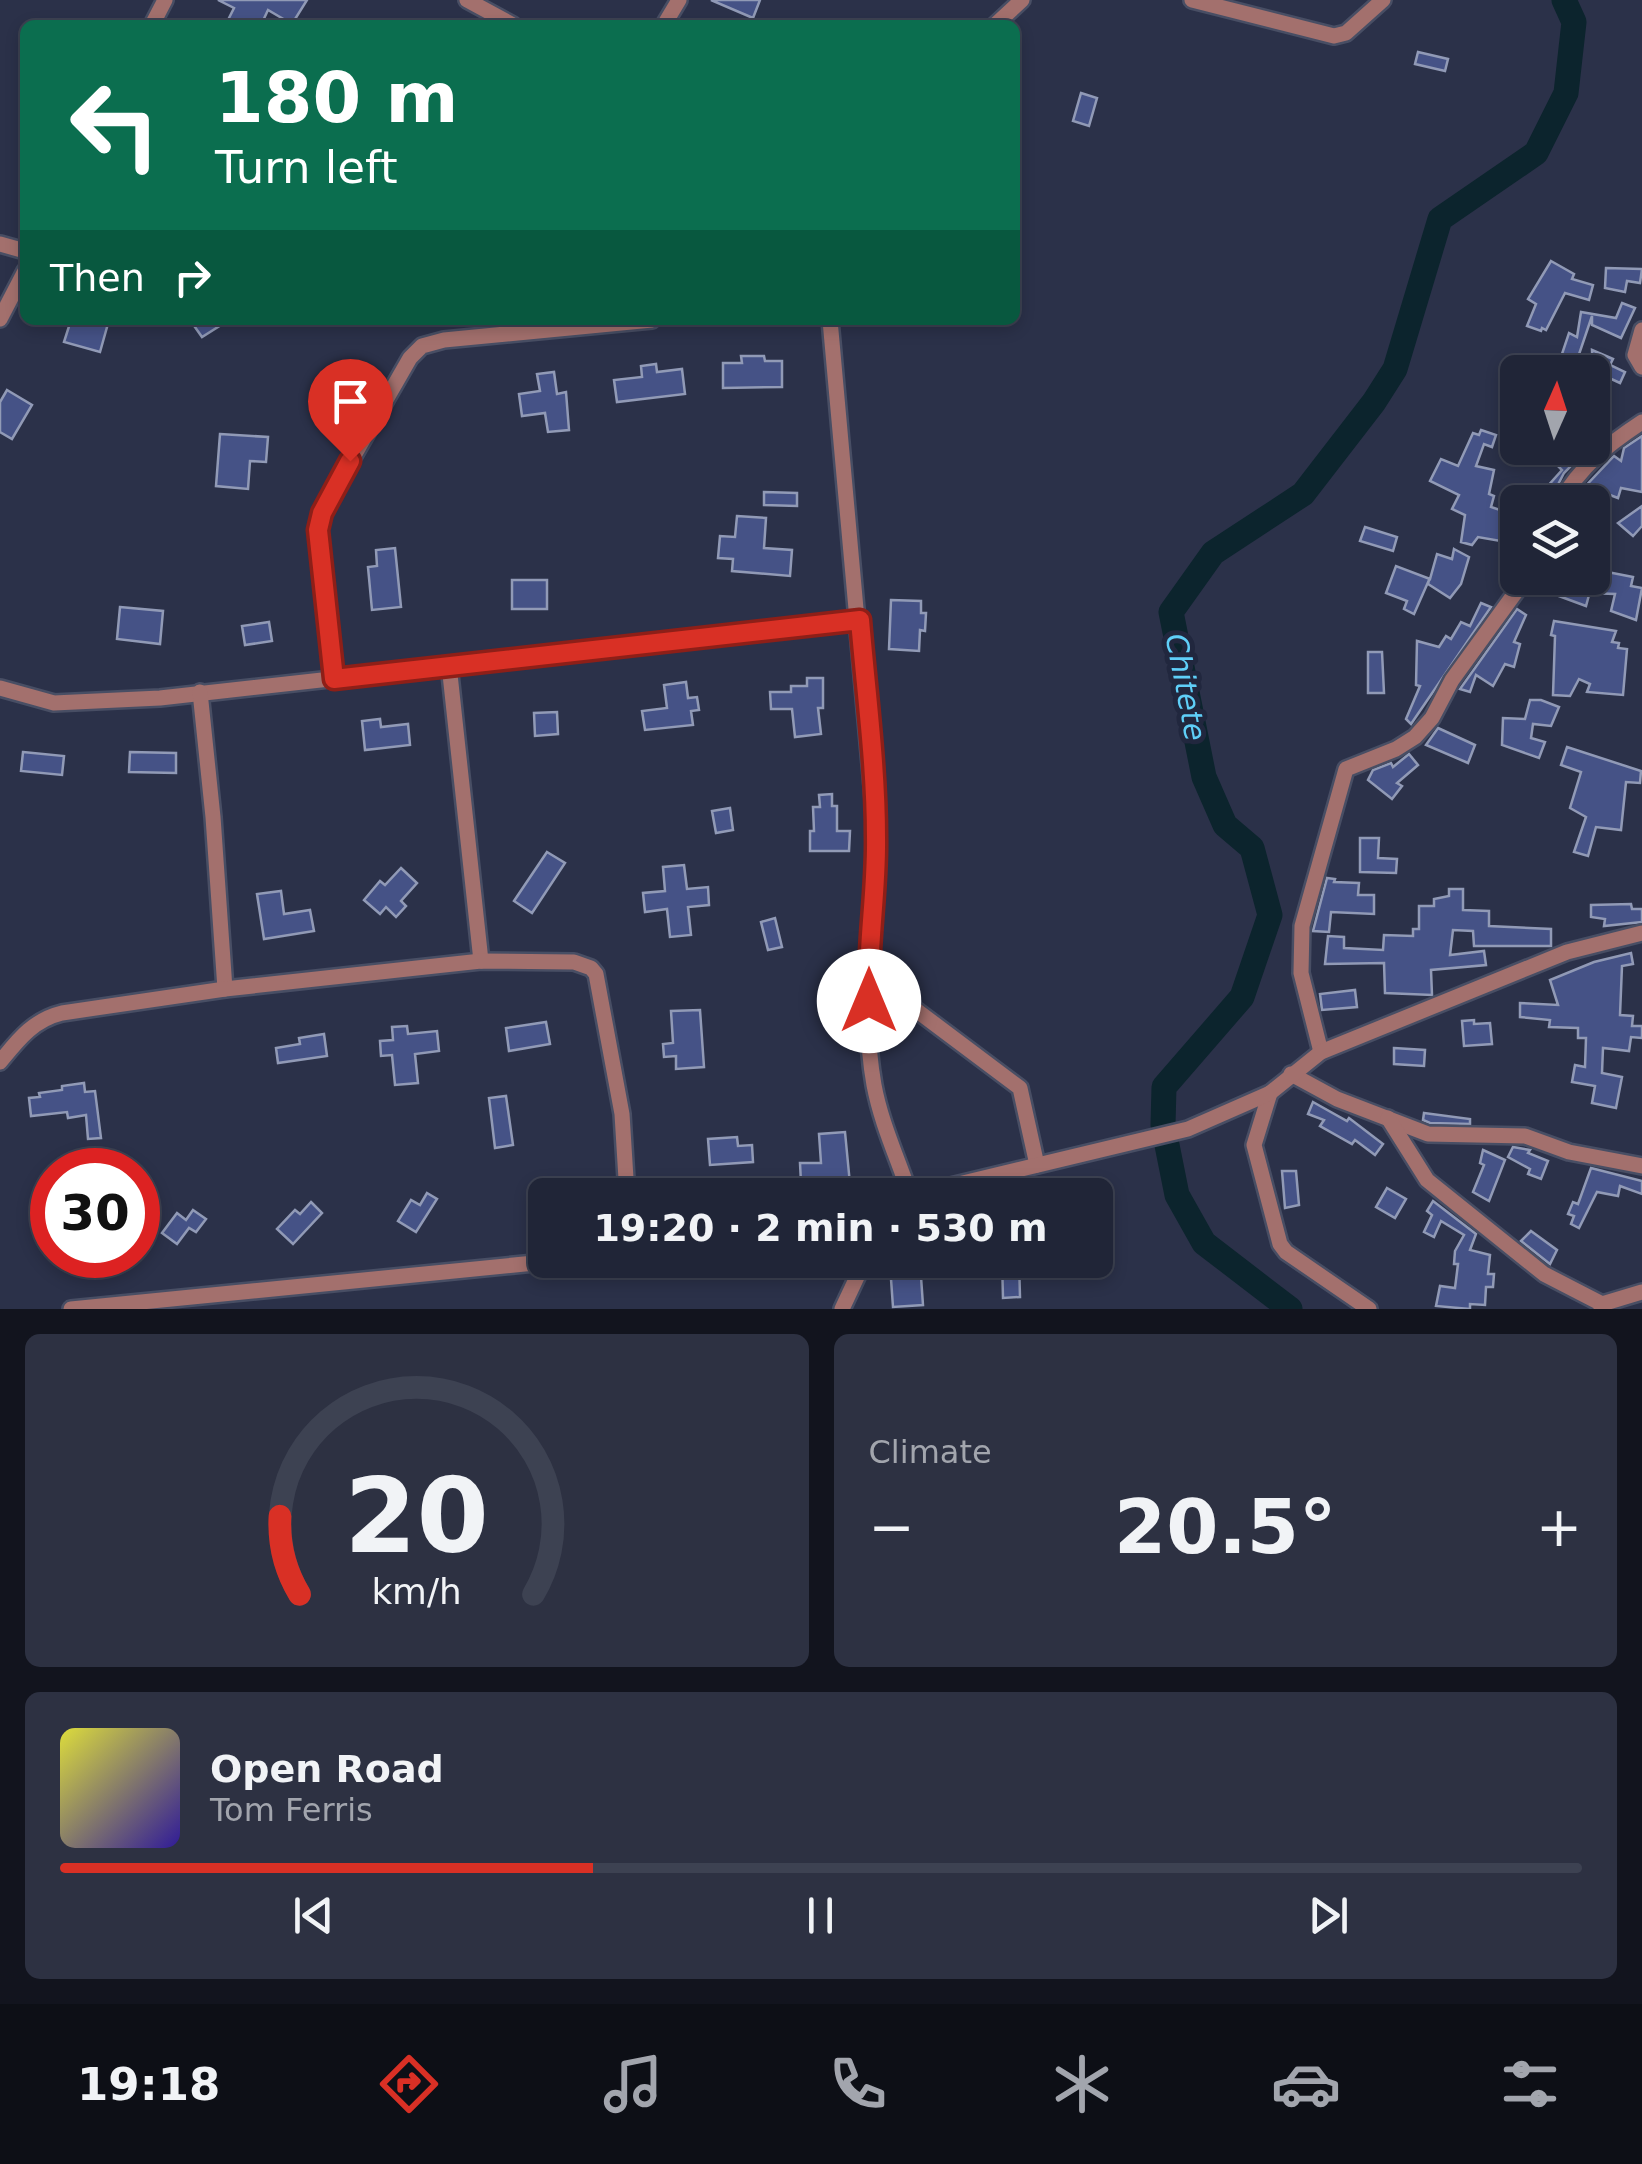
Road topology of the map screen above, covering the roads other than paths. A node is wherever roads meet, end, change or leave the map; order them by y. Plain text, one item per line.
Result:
1 (467, 0) edge
2 (1022, 0) edge
3 (1192, 0) edge
4 (1383, 0) edge
5 (503, 20) edge
6 (1001, 20) edge
7 (20, 280) edge
8 (0, 319) edge
9 (600, 325) edge
10 (830, 325) edge
11 (1642, 330) edge
12 (1642, 368) edge
13 (1642, 422) edge
14 (1571, 485) edge
15 (1514, 595) edge
16 (860, 620) junction
17 (449, 665) junction
18 (334, 679) junction
19 (0, 688) edge
20 (200, 692) junction
21 (1642, 932) edge
22 (481, 961) junction
23 (868, 974) junction
24 (225, 989) junction
25 (1321, 1052) junction
26 (0, 1062) edge
27 (1291, 1074) junction
28 (1270, 1093) junction
29 (1388, 1118) junction
30 (1037, 1165) junction
31 (1642, 1166) edge
32 (625, 1178) edge
33 (905, 1178) edge
34 (982, 1178) edge
35 (528, 1264) edge
36 (857, 1278) edge
37 (1642, 1292) edge
38 (1601, 1306) edge
39 (71, 1309) edge
40 (842, 1309) edge
41 (1369, 1309) edge

1 - 5 street
2 - 6 street
3 - 4 street
7 - 8 street
9 - 18 street
10 - 16 street
11 - 12 street
13 - 14 street
15 - 25 street
16 - 17 street
16 - 23 street
17 - 18 street
17 - 22 street
18 - 20 street
19 - 20 street
20 - 24 street
21 - 25 street
22 - 24 street
22 - 32 street
23 - 30 street
23 - 33 street
24 - 26 street
25 - 27 street
27 - 28 street
27 - 29 street
28 - 30 street
28 - 41 street
29 - 31 street
29 - 38 street
30 - 34 street
35 - 39 street
36 - 40 street
37 - 38 street

